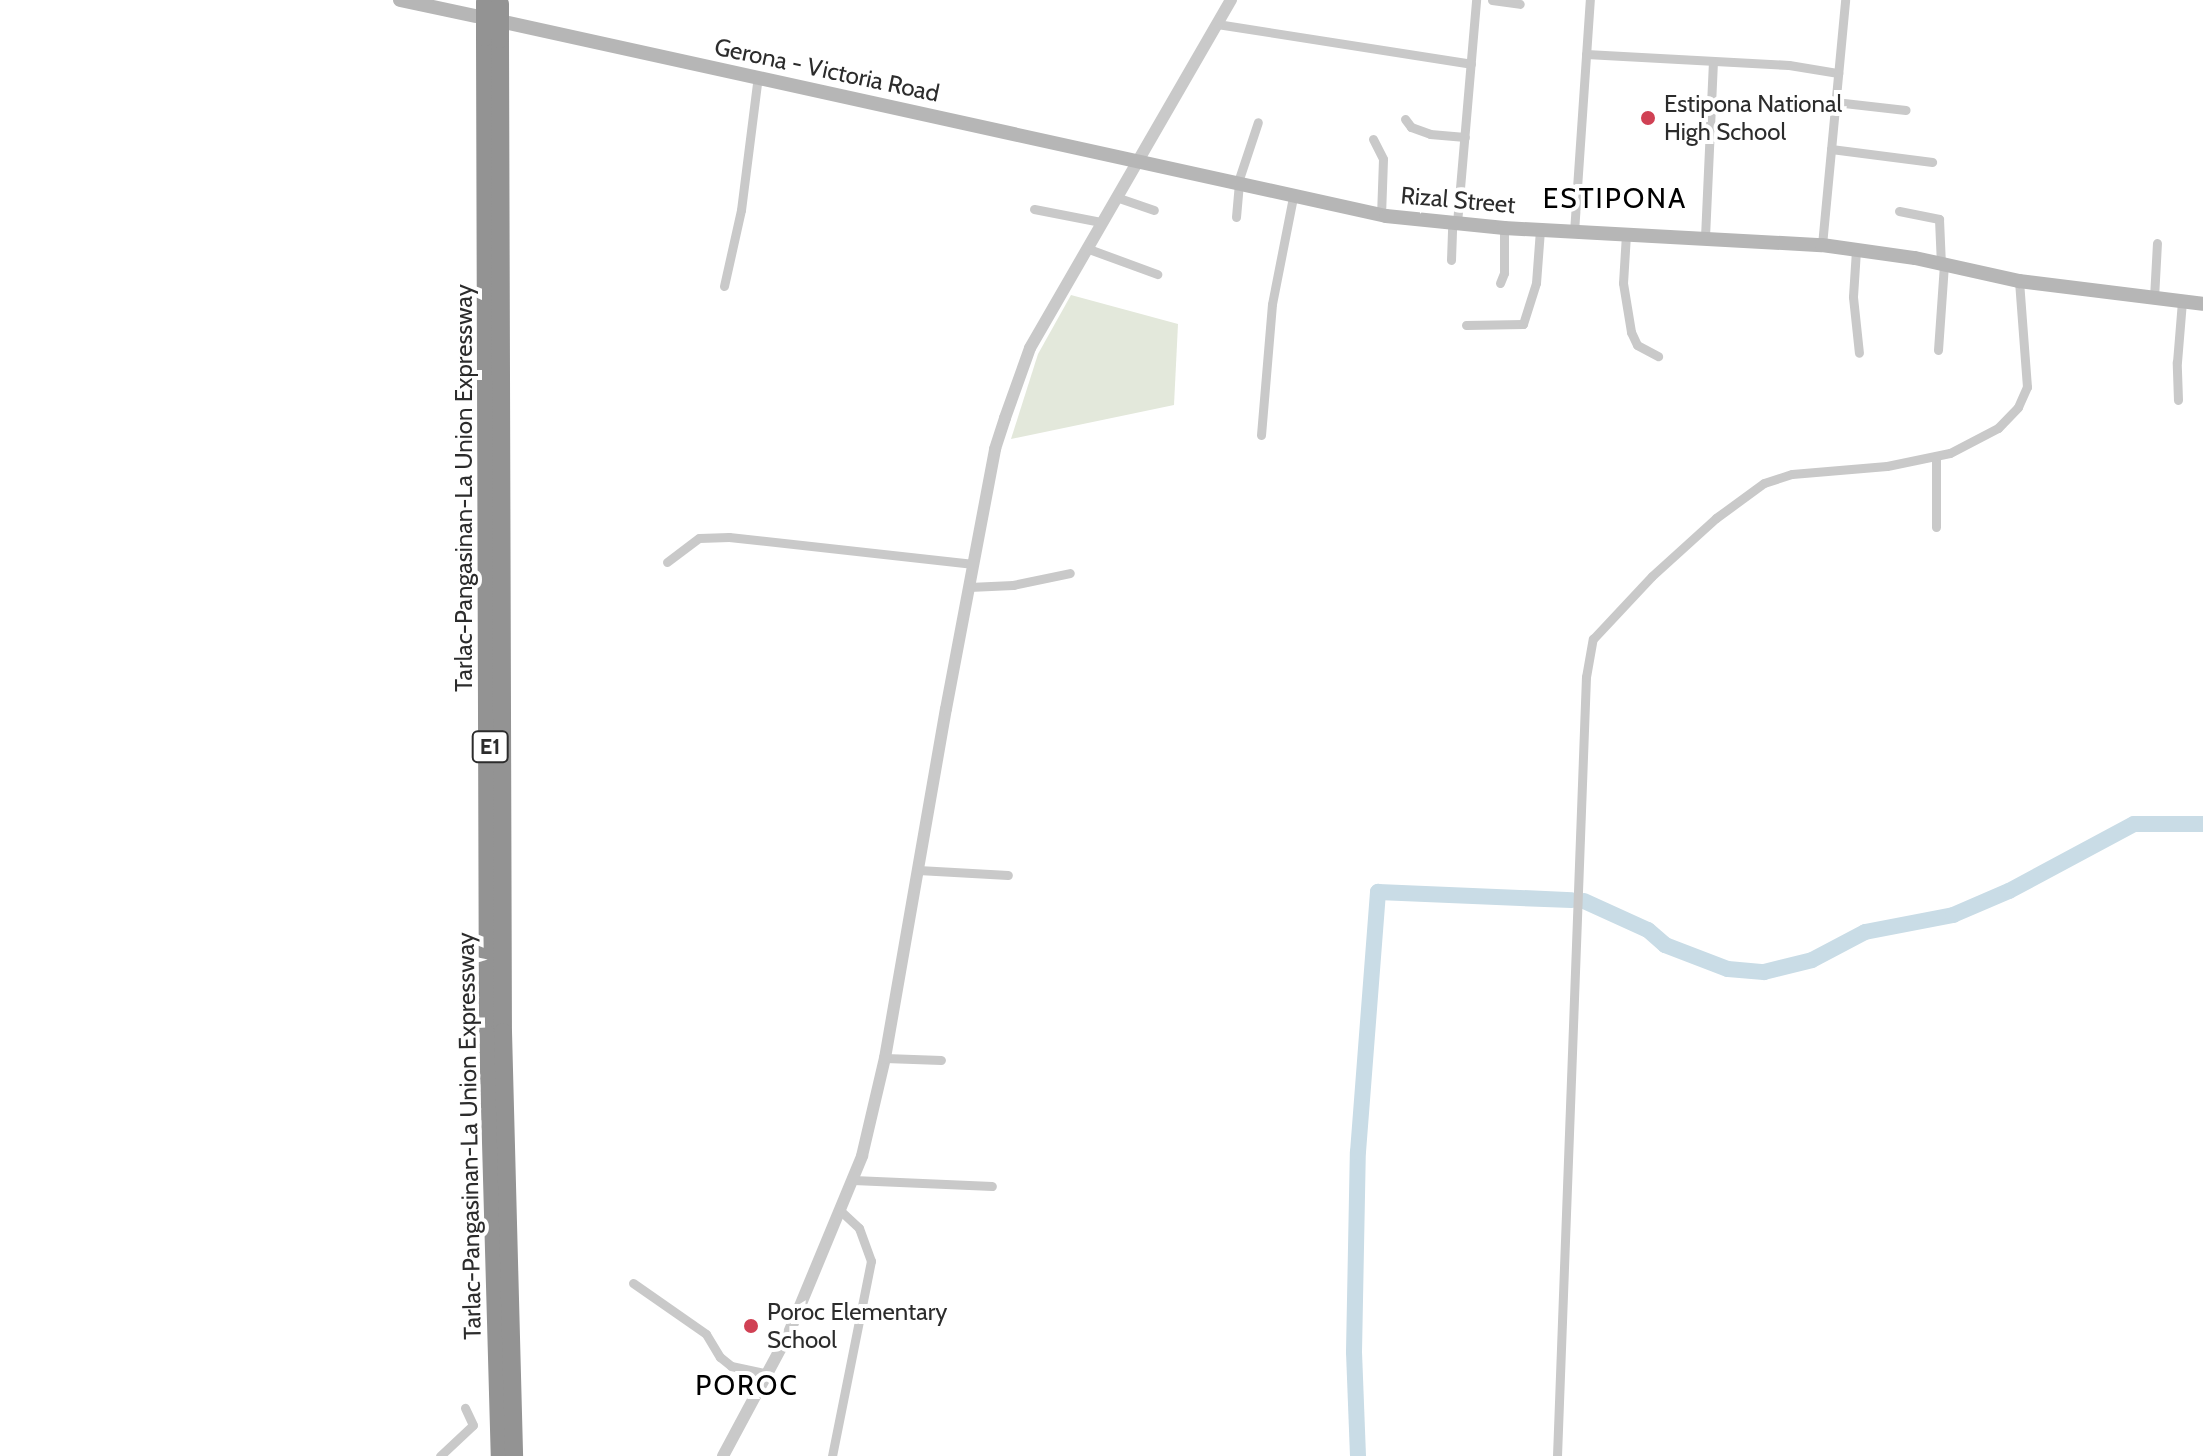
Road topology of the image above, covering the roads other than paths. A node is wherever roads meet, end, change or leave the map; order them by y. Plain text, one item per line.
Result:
1 (400, 0) edge
2 (1231, 0) edge
3 (1476, 0) edge
4 (1492, 0) edge
5 (1590, 0) edge
6 (1845, 0) edge
7 (489, 4) edge
8 (1520, 4) dead end
9 (1217, 24) junction
10 (498, 33) junction
11 (1586, 54) junction
12 (1713, 62) junction
13 (1471, 64) junction
14 (1838, 73) junction
15 (758, 76) junction
16 (1835, 102) junction
17 (1906, 110) dead end
18 (1405, 119) dead end
19 (1258, 122) dead end
20 (1465, 137) junction
21 (1373, 139) dead end
22 (1831, 149) junction
23 (1136, 161) junction
24 (1932, 162) dead end
25 (1238, 185) junction
26 (1116, 197) junction
27 (1293, 197) junction
28 (1034, 209) dead end
29 (1154, 210) dead end
30 (1899, 211) dead end
31 (1381, 215) junction
32 (1236, 217) dead end
33 (1101, 222) junction
34 (1455, 223) junction
35 (1504, 228) junction
36 (1540, 230) junction
37 (1574, 232) junction
38 (1626, 234) junction
39 (1705, 237) junction
40 (2157, 243) dead end
41 (1822, 245) junction
42 (1086, 248) junction
43 (1856, 250) junction
44 (1451, 260) dead end
45 (1943, 264) junction
46 (1157, 274) dead end
47 (2019, 281) junction
48 (1500, 283) dead end
49 (724, 286) dead end
50 (2154, 298) junction
51 (2182, 301) junction
52 (2203, 304) edge
53 (1466, 325) dead end
54 (1938, 350) dead end
55 (1859, 353) dead end
56 (1658, 356) dead end
57 (2178, 400) dead end
58 (1261, 435) dead end
59 (1936, 456) junction
60 (1936, 527) dead end
61 (667, 562) dead end
62 (974, 564) junction
63 (1070, 573) dead end
64 (969, 587) junction
65 (918, 870) junction
66 (1008, 875) dead end
67 (885, 1058) junction
68 (941, 1060) dead end
69 (853, 1180) junction
70 (992, 1186) dead end
71 (841, 1211) junction
72 (633, 1283) dead end
73 (768, 1374) junction
74 (465, 1408) dead end
75 (440, 1456) edge
76 (500, 1456) edge
77 (514, 1456) edge
78 (723, 1456) edge
79 (832, 1456) edge
80 (1557, 1456) edge

1 - 7 main road
2 - 9 street
3 - 13 street
4 - 8 street
5 - 11 street
6 - 14 street
7 - 10 highway, Tarlac-Pangasinan-La Union Expressway / E1, bridge
9 - 13 street
9 - 23 street
10 - 15 main road, Gerona - Victoria Road
10 - 76 highway, Tarlac-Pangasinan-La Union Expressway / E1
10 - 77 highway, Tarlac-Pangasinan-La Union Expressway / E1
11 - 12 street
11 - 37 street
12 - 14 street
12 - 39 street
13 - 20 street
14 - 16 street
15 - 23 main road, Gerona - Victoria Road
15 - 49 street
16 - 17 street
16 - 22 street
18 - 20 street
19 - 25 street
20 - 34 street
21 - 31 street
22 - 24 street
22 - 41 street
23 - 25 main road, Rizal Street
23 - 26 street
25 - 27 main road, Rizal Street
25 - 32 street
26 - 29 street
26 - 33 street
27 - 31 main road, Rizal Street
27 - 58 street
28 - 33 street
30 - 45 street
31 - 34 main road, Rizal Street
33 - 42 street
34 - 35 main road, Rizal Street
34 - 44 street
35 - 36 main road, Rizal Street
35 - 48 street
36 - 37 main road, Rizal Street
36 - 53 street
37 - 38 main road, Rizal Street
38 - 39 main road, Rizal Street
38 - 56 street
39 - 41 main road, Rizal Street
40 - 50 street
41 - 43 main road, Rizal Street
42 - 46 street
42 - 62 street
43 - 45 main road, Rizal Street
43 - 55 street
45 - 47 main road, Rizal Street
45 - 54 street
47 - 50 main road
47 - 59 street
50 - 51 main road
51 - 52 main road
51 - 57 street
59 - 60 street
59 - 80 street
61 - 62 street
62 - 64 street
63 - 64 street
64 - 65 street
65 - 66 street
65 - 67 street
67 - 68 street
67 - 69 street
69 - 70 street
69 - 71 street
71 - 73 street
71 - 79 street
72 - 73 street
73 - 78 street
74 - 75 street

